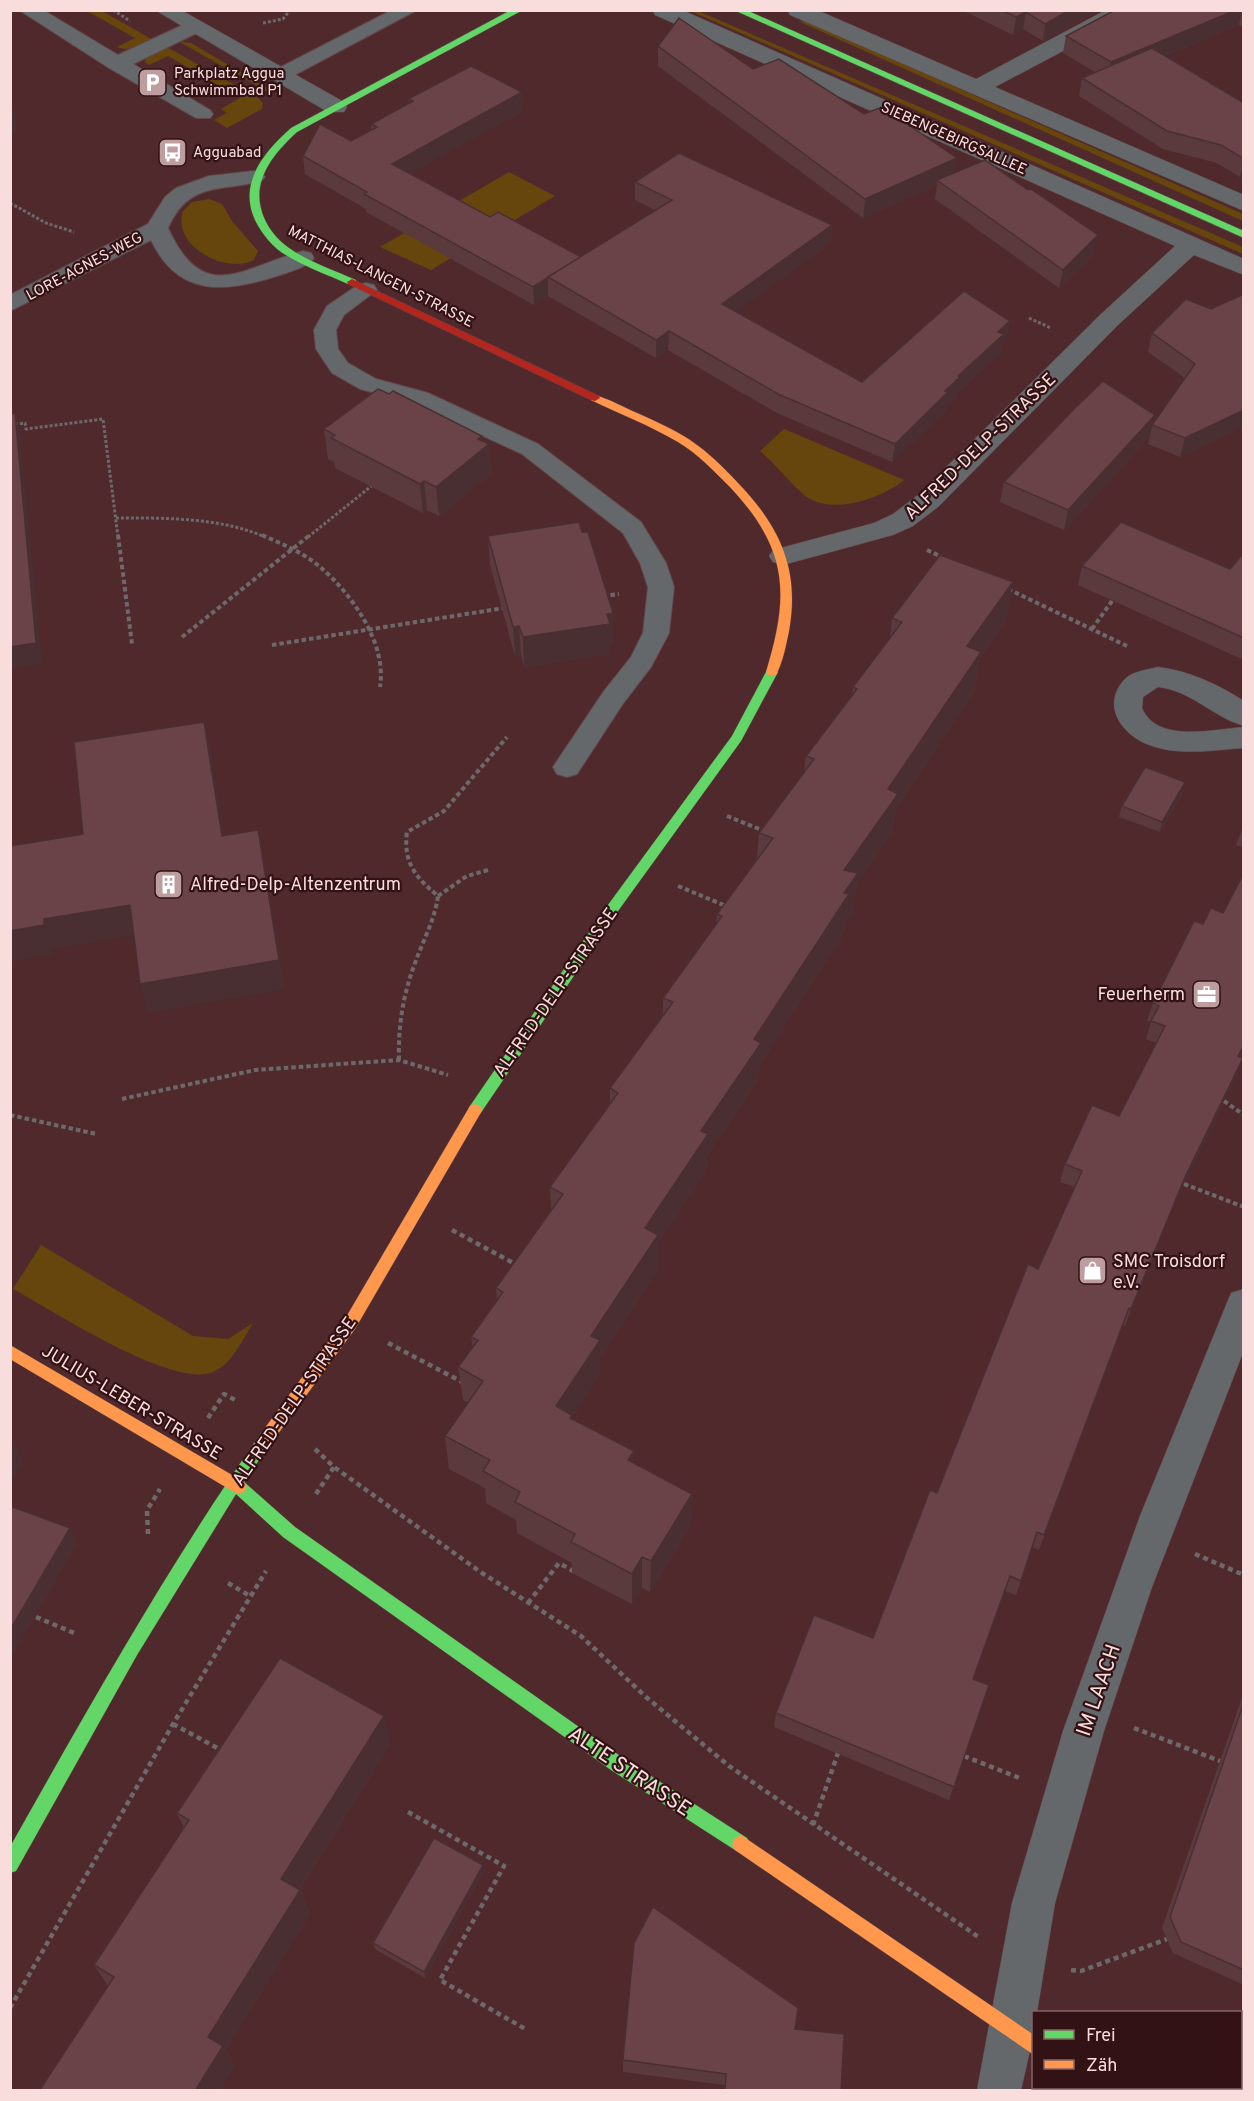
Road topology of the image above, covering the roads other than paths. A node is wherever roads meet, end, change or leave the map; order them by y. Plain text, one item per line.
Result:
1 (28, 10) edge
2 (165, 10) edge
3 (408, 10) edge
4 (519, 10) edge
5 (663, 10) edge
6 (738, 10) edge
7 (798, 10) edge
8 (1123, 10) edge
9 (194, 27) junction
10 (116, 64) junction
11 (280, 75) junction
12 (977, 88) junction
13 (336, 107) junction
14 (203, 114) dead end
15 (254, 177) junction
16 (1244, 204) edge
17 (157, 228) junction
18 (1244, 235) edge
19 (1191, 245) junction
20 (303, 258) junction
21 (1244, 268) edge
22 (366, 290) junction
23 (10, 304) edge
24 (783, 556) junction
25 (1244, 716) edge
26 (1244, 737) edge
27 (567, 767) dead end
28 (1244, 1304) edge
29 (1235, 1349) edge
30 (10, 1351) edge
31 (235, 1483) junction
32 (10, 1865) edge
33 (1023, 2040) edge
34 (999, 2091) edge

1 - 10 lane
2 - 9 street
3 - 11 lane
4 - 13 street
5 - 19 street, SIEBENGEBIRGSALLEE
6 - 18 street, SIEBENGEBIRGSALLEE
7 - 12 street
8 - 12 street
9 - 10 lane
9 - 11 street
10 - 14 lane
11 - 13 street
12 - 16 street
13 - 15 street
15 - 17 lane
15 - 20 street, MATTHIAS-LANGEN-STRASSE
17 - 20 lane
17 - 23 lane, LORE-AGNES-WEG
19 - 21 street, SIEBENGEBIRGSALLEE
19 - 24 street, ALFRED-DELP-STRASSE
20 - 22 street, MATTHIAS-LANGEN-STRASSE
22 - 24 street, MATTHIAS-LANGEN-STRASSE
22 - 27 lane
24 - 31 street, ALFRED-DELP-STRASSE
25 - 26 street
28 - 29 street, IM LAACH
29 - 33 street, IM LAACH
30 - 31 street, JULIUS-LEBER-STRASSE
31 - 32 street, ALFRED-DELP-STRASSE
31 - 33 street, ALTE STRASSE
33 - 34 street, IM LAACH

